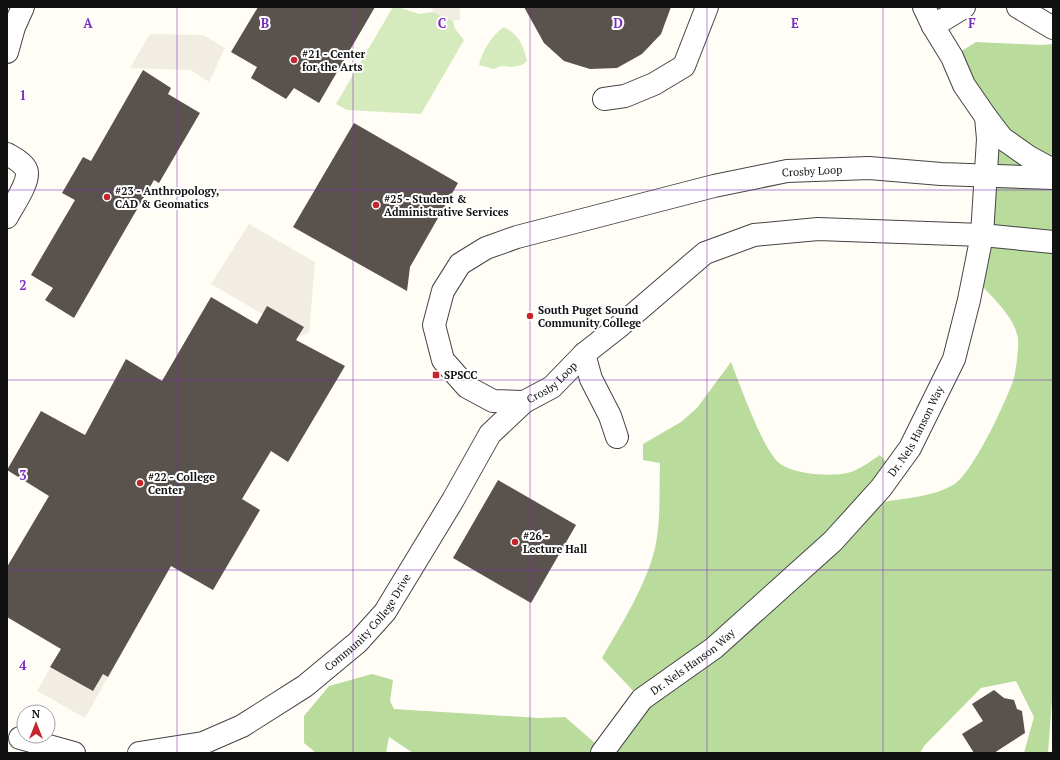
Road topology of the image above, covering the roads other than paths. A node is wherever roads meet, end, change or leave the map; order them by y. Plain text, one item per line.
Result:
1 (23, 7) edge
2 (706, 7) edge
3 (964, 7) edge
4 (1018, 7) edge
5 (928, 16) edge
6 (1053, 28) edge
7 (7, 52) edge
8 (604, 99) dead end
9 (986, 117) junction
10 (7, 154) edge
11 (1053, 170) edge
12 (985, 175) junction
13 (1053, 178) edge
14 (7, 217) edge
15 (982, 235) junction
16 (1053, 242) edge
17 (584, 354) junction
18 (524, 402) junction
19 (617, 437) dead end
20 (12, 736) edge
21 (74, 753) edge
22 (139, 753) edge
23 (602, 753) edge

1 - 7 street
2 - 8 street
3 - 5 street
4 - 6 street
5 - 9 street, Dr. Nels Hanson Way
9 - 11 street
9 - 12 street, Dr. Nels Hanson Way
10 - 14 street
12 - 13 street, Crosby Loop
12 - 15 street, Dr. Nels Hanson Way
12 - 18 street, Crosby Loop
15 - 16 street, Crosby Loop
15 - 17 street, Crosby Loop
15 - 23 street, Dr. Nels Hanson Way
17 - 18 street, Crosby Loop
17 - 19 street
18 - 22 street, Community College Drive
20 - 21 street

